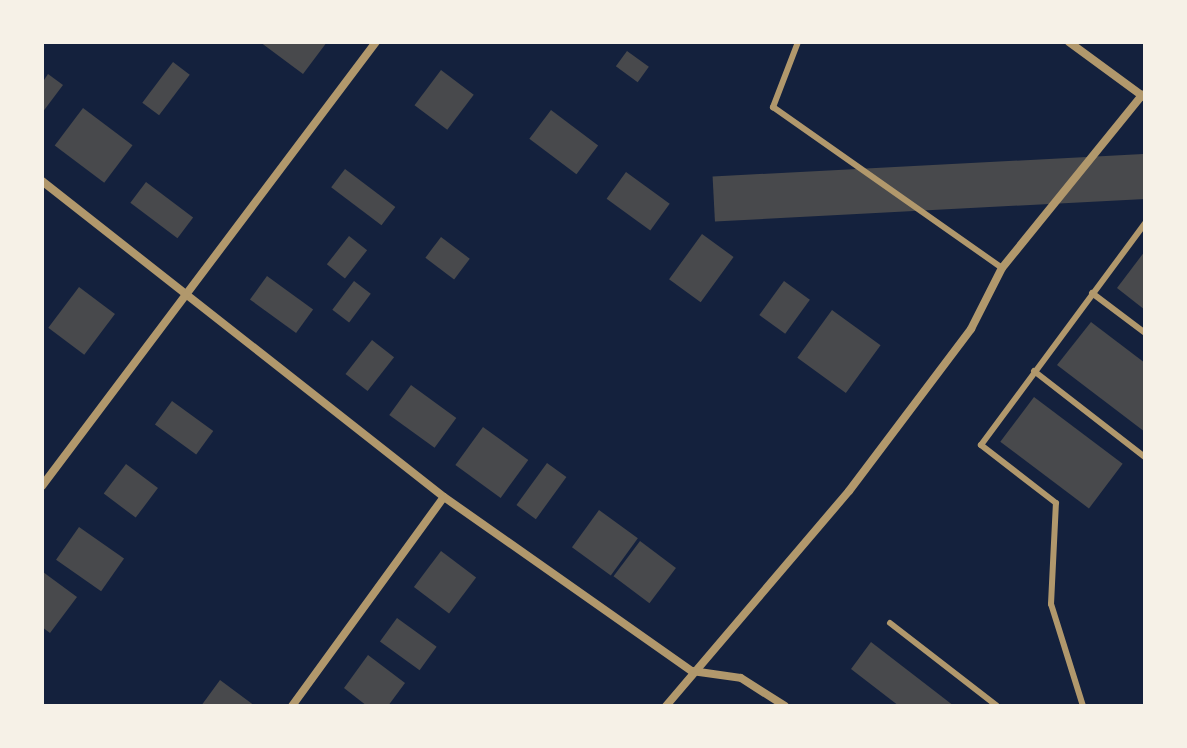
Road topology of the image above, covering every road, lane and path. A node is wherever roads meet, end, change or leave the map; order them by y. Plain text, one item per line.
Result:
1 (376, 42) edge
2 (798, 42) edge
3 (1069, 42) edge
4 (1143, 96) edge
5 (42, 181) edge
6 (1145, 223) edge
7 (1002, 268) junction
8 (1092, 293) junction
9 (183, 296) junction
10 (1145, 333) edge
11 (1034, 371) junction
12 (1145, 457) edge
13 (42, 486) edge
14 (444, 497) junction
15 (890, 623) dead end
16 (692, 671) junction
17 (292, 706) edge
18 (666, 706) edge
19 (785, 706) edge
20 (997, 706) edge
21 (1083, 706) edge

1 - 9 street
2 - 7 lane
3 - 4 street
4 - 7 street
5 - 9 street
6 - 8 lane
7 - 16 street
8 - 10 lane
8 - 11 lane
9 - 13 street
9 - 14 street
11 - 12 lane
11 - 21 lane
14 - 16 street
14 - 17 street
15 - 20 lane
16 - 18 street
16 - 19 street

